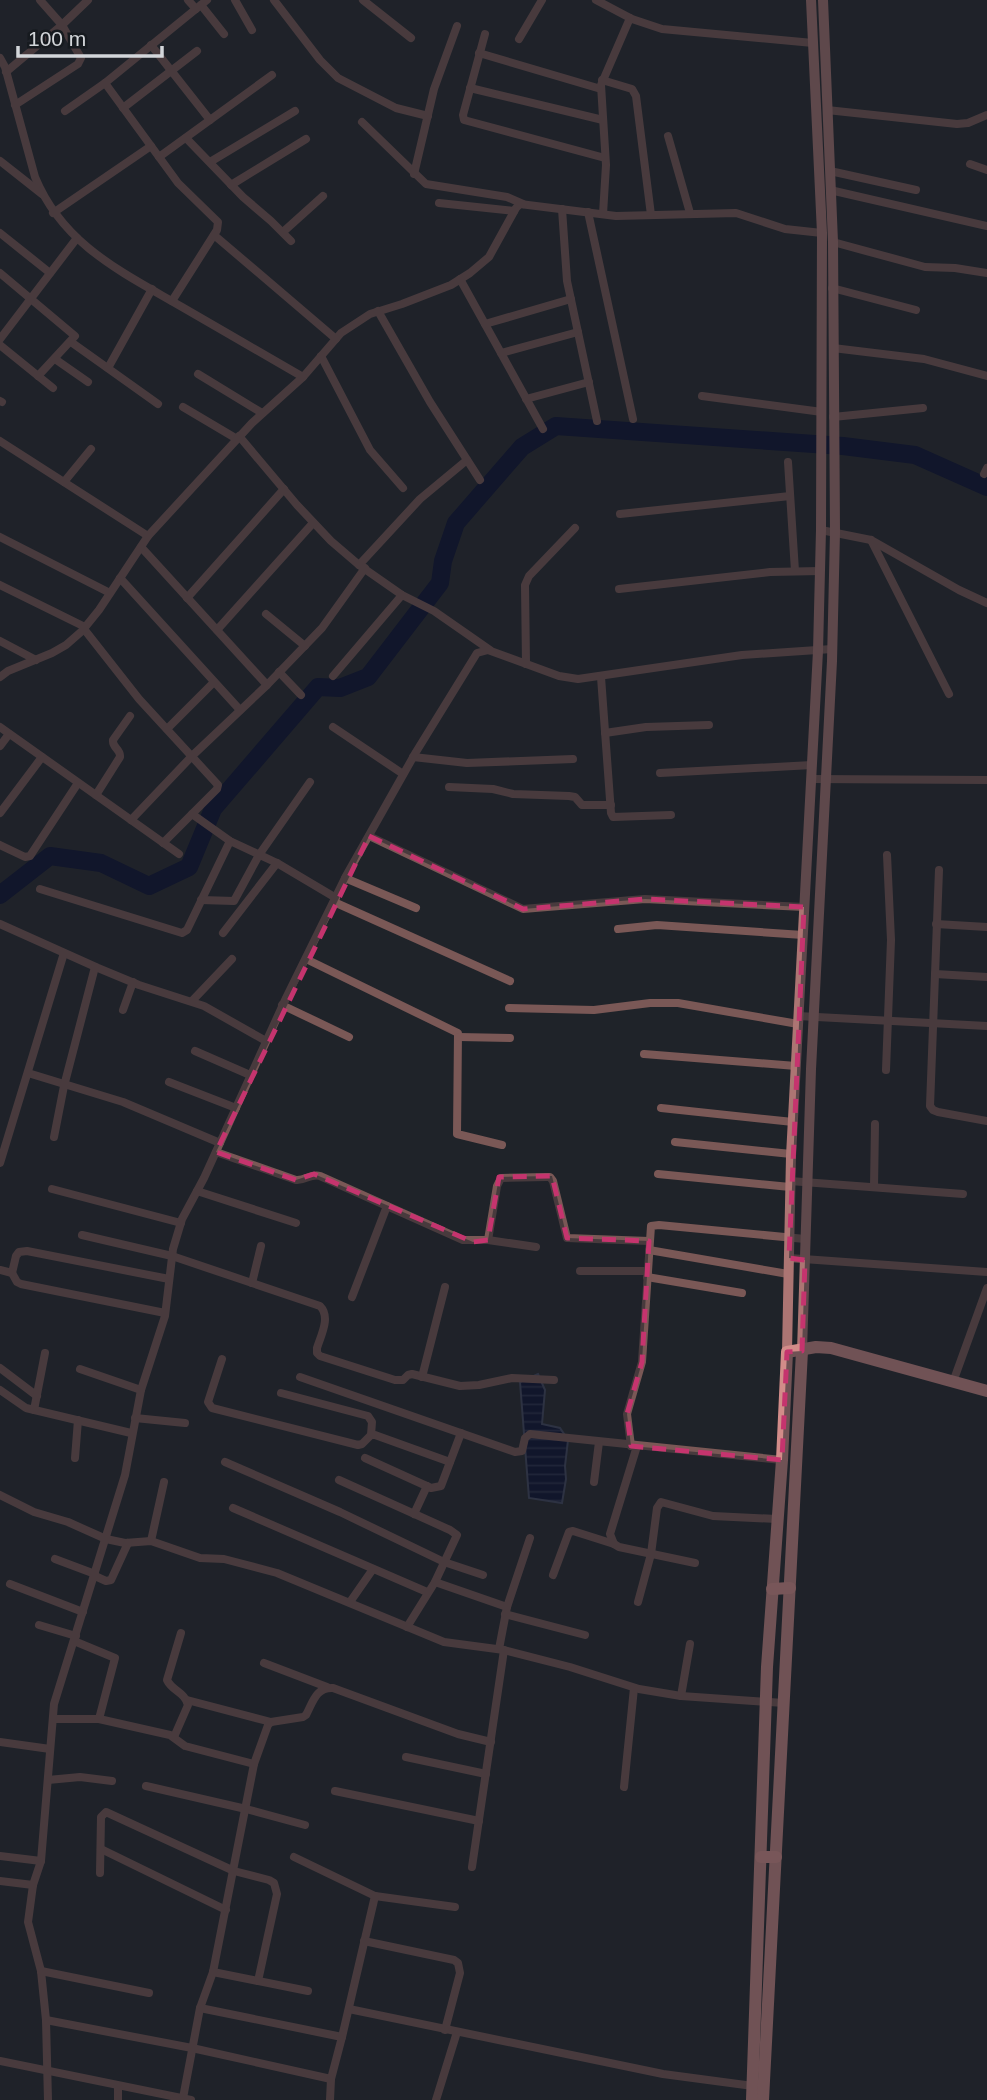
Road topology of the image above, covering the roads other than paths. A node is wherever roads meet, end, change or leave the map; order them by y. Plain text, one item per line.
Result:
1 (40, 0) edge
2 (188, 0) edge
3 (235, 0) edge
4 (274, 0) edge
5 (363, 0) edge
6 (542, 0) edge
7 (596, 0) edge
8 (811, 0) edge
9 (823, 0) edge
10 (85, 1) edge
11 (612, 4) edge
12 (201, 5) edge
13 (630, 18) junction
14 (62, 25) junction
15 (457, 26) dead end
16 (252, 30) dead end
17 (224, 34) dead end
18 (485, 34) dead end
19 (411, 38) dead end
20 (519, 39) dead end
21 (813, 43) junction
22 (152, 46) junction
23 (197, 51) dead end
24 (480, 53) junction
25 (0, 58) edge
26 (171, 70) junction
27 (6, 72) junction
28 (272, 75) dead end
29 (105, 83) junction
30 (601, 84) junction
31 (470, 88) junction
32 (15, 105) junction
33 (123, 108) junction
34 (827, 110) junction
35 (65, 111) dead end
36 (295, 111) dead end
37 (987, 115) edge
38 (428, 116) junction
39 (210, 120) junction
40 (603, 120) junction
41 (362, 122) dead end
42 (668, 136) dead end
43 (186, 138) junction
44 (306, 139) dead end
45 (151, 146) junction
46 (159, 157) junction
47 (605, 158) junction
48 (0, 161) edge
49 (210, 162) junction
50 (970, 164) dead end
51 (987, 170) edge
52 (830, 171) junction
53 (414, 174) junction
54 (231, 185) junction
55 (831, 190) junction
56 (916, 190) dead end
57 (42, 194) junction
58 (323, 196) dead end
59 (439, 203) dead end
60 (523, 204) junction
61 (562, 209) junction
62 (514, 211) junction
63 (588, 212) junction
64 (53, 213) junction
65 (690, 213) junction
66 (603, 214) junction
67 (651, 215) junction
68 (987, 226) edge
69 (282, 232) junction
70 (0, 233) edge
71 (822, 233) junction
72 (214, 235) junction
73 (77, 238) junction
74 (291, 241) dead end
75 (832, 242) junction
76 (0, 273) edge
77 (50, 273) junction
78 (987, 273) edge
79 (460, 279) junction
80 (832, 288) junction
81 (152, 289) junction
82 (31, 298) junction
83 (571, 299) junction
84 (172, 301) junction
85 (916, 310) dead end
86 (378, 311) junction
87 (485, 324) junction
88 (578, 332) junction
89 (0, 339) edge
90 (336, 339) junction
91 (71, 342) junction
92 (0, 345) edge
93 (833, 348) junction
94 (501, 354) junction
95 (321, 356) junction
96 (55, 359) junction
97 (108, 368) junction
98 (198, 374) dead end
99 (38, 376) junction
100 (987, 376) edge
101 (303, 377) junction
102 (88, 382) dead end
103 (589, 382) junction
104 (53, 388) dead end
105 (702, 396) dead end
106 (526, 399) junction
107 (158, 404) dead end
108 (183, 407) dead end
109 (923, 408) dead end
110 (822, 412) junction
111 (262, 413) junction
112 (633, 419) dead end
113 (597, 421) dead end
114 (830, 425) junction
115 (543, 429) dead end
116 (238, 437) junction
117 (0, 441) edge
118 (91, 449) dead end
119 (467, 460) junction
120 (788, 462) dead end
121 (480, 480) dead end
122 (64, 482) junction
123 (403, 488) dead end
124 (284, 489) junction
125 (790, 496) junction
126 (620, 514) dead end
127 (313, 523) junction
128 (575, 528) dead end
129 (821, 530) junction
130 (835, 532) junction
131 (148, 536) junction
132 (0, 537) edge
133 (871, 540) junction
134 (141, 547) junction
135 (362, 566) junction
136 (795, 571) junction
137 (820, 571) junction
138 (120, 578) junction
139 (0, 585) edge
140 (619, 589) dead end
141 (110, 593) junction
142 (402, 595) junction
143 (187, 598) junction
144 (987, 603) edge
145 (266, 614) dead end
146 (84, 628) junction
147 (217, 631) junction
148 (0, 641) edge
149 (305, 646) junction
150 (832, 649) junction
151 (491, 651) junction
152 (818, 651) junction
153 (36, 660) junction
154 (526, 664) junction
155 (279, 673) junction
156 (333, 676) dead end
157 (0, 677) edge
158 (601, 677) junction
159 (214, 681) junction
160 (267, 685) junction
161 (949, 694) dead end
162 (301, 695) dead end
163 (240, 710) junction
164 (130, 716) dead end
165 (709, 725) dead end
166 (0, 727) edge
167 (333, 727) dead end
168 (167, 729) junction
169 (814, 729) junction
170 (828, 731) junction
171 (605, 733) junction
172 (9, 734) junction
173 (0, 746) edge
174 (192, 756) junction
175 (42, 757) junction
176 (413, 757) junction
177 (573, 758) dead end
178 (812, 765) junction
179 (660, 773) dead end
180 (403, 774) junction
181 (811, 779) junction
182 (825, 779) junction
183 (987, 780) edge
184 (310, 782) dead end
185 (78, 783) junction
186 (449, 787) dead end
187 (96, 795) junction
188 (611, 805) junction
189 (0, 813) edge
190 (192, 814) junction
191 (671, 815) dead end
192 (131, 820) junction
193 (369, 836) junction
194 (230, 841) junction
195 (163, 843) junction
196 (0, 845) edge
197 (179, 854) dead end
198 (259, 855) junction
199 (887, 855) dead end
200 (277, 863) junction
201 (939, 870) dead end
202 (345, 878) junction
203 (40, 888) dead end
204 (201, 900) junction
205 (335, 900) junction
206 (804, 907) junction
207 (416, 908) dead end
208 (0, 924) edge
209 (936, 925) junction
210 (987, 927) edge
211 (618, 929) dead end
212 (222, 933) dead end
213 (803, 934) junction
214 (64, 953) junction
215 (232, 959) dead end
216 (306, 959) junction
217 (95, 967) junction
218 (935, 974) junction
219 (987, 977) edge
220 (510, 981) dead end
221 (133, 982) junction
222 (192, 1001) junction
223 (282, 1005) junction
224 (509, 1008) dead end
225 (123, 1010) dead end
226 (813, 1017) junction
227 (798, 1020) junction
228 (888, 1021) junction
229 (934, 1024) junction
230 (987, 1026) edge
231 (349, 1037) dead end
232 (460, 1037) junction
233 (510, 1038) dead end
234 (266, 1041) junction
235 (195, 1051) dead end
236 (644, 1054) dead end
237 (796, 1066) junction
238 (886, 1070) dead end
239 (28, 1073) junction
240 (250, 1075) junction
241 (169, 1082) dead end
242 (64, 1086) junction
243 (236, 1108) junction
244 (661, 1108) dead end
245 (987, 1121) edge
246 (793, 1122) junction
247 (875, 1124) dead end
248 (54, 1137) dead end
249 (3, 1141) edge
250 (675, 1142) dead end
251 (502, 1145) dead end
252 (218, 1147) junction
253 (791, 1154) junction
254 (1, 1159) edge
255 (658, 1174) dead end
256 (807, 1182) junction
257 (790, 1184) junction
258 (874, 1187) junction
259 (52, 1189) dead end
260 (197, 1191) junction
261 (963, 1194) dead end
262 (387, 1206) junction
263 (181, 1223) junction
264 (296, 1223) dead end
265 (82, 1235) dead end
266 (789, 1237) junction
267 (806, 1239) junction
268 (488, 1240) junction
269 (261, 1246) dead end
270 (649, 1246) junction
271 (536, 1247) dead end
272 (172, 1256) junction
273 (789, 1258) junction
274 (805, 1260) junction
275 (0, 1270) edge
276 (580, 1271) dead end
277 (987, 1272) edge
278 (12, 1273) junction
279 (648, 1274) junction
280 (788, 1274) junction
281 (169, 1279) junction
282 (252, 1283) junction
283 (445, 1287) dead end
284 (987, 1288) edge
285 (742, 1293) dead end
286 (352, 1297) dead end
287 (165, 1312) junction
288 (802, 1351) junction
289 (787, 1352) junction
290 (45, 1353) dead end
291 (222, 1359) dead end
292 (0, 1368) edge
293 (80, 1369) dead end
294 (300, 1377) dead end
295 (422, 1377) junction
296 (554, 1380) dead end
297 (953, 1382) junction
298 (0, 1390) edge
299 (141, 1390) junction
300 (987, 1391) edge
301 (281, 1393) dead end
302 (37, 1396) junction
303 (34, 1410) junction
304 (135, 1418) junction
305 (78, 1420) junction
306 (185, 1423) dead end
307 (131, 1433) junction
308 (461, 1433) junction
309 (371, 1435) junction
310 (599, 1442) junction
311 (634, 1446) junction
312 (75, 1458) dead end
313 (365, 1458) dead end
314 (782, 1460) junction
315 (225, 1462) dead end
316 (450, 1462) junction
317 (339, 1480) dead end
318 (164, 1482) dead end
319 (594, 1482) dead end
320 (427, 1486) junction
321 (0, 1496) edge
322 (233, 1508) dead end
323 (414, 1514) junction
324 (778, 1518) junction
325 (530, 1538) dead end
326 (106, 1539) junction
327 (151, 1541) junction
328 (128, 1543) junction
329 (614, 1544) junction
330 (651, 1554) junction
331 (55, 1559) dead end
332 (444, 1562) junction
333 (695, 1563) dead end
334 (373, 1569) junction
335 (95, 1575) junction
336 (482, 1575) dead end
337 (553, 1575) dead end
338 (435, 1583) junction
339 (10, 1584) dead end
340 (790, 1588) junction
341 (772, 1589) junction
342 (427, 1592) junction
343 (350, 1602) junction
344 (638, 1602) dead end
345 (506, 1610) junction
346 (83, 1612) junction
347 (39, 1625) dead end
348 (407, 1627) junction
349 (181, 1633) dead end
350 (585, 1635) dead end
351 (75, 1638) junction
352 (690, 1644) dead end
353 (502, 1649) junction
354 (264, 1663) dead end
355 (327, 1688) junction
356 (634, 1688) junction
357 (681, 1696) junction
358 (187, 1700) junction
359 (767, 1700) junction
360 (784, 1703) junction
361 (53, 1719) junction
362 (99, 1719) junction
363 (271, 1722) junction
364 (173, 1737) junction
365 (0, 1742) edge
366 (491, 1742) junction
367 (50, 1749) junction
368 (407, 1757) dead end
369 (254, 1764) junction
370 (486, 1774) junction
371 (48, 1780) junction
372 (112, 1781) dead end
373 (146, 1786) dead end
374 (624, 1787) dead end
375 (335, 1791) dead end
376 (246, 1809) junction
377 (479, 1821) junction
378 (305, 1825) dead end
379 (101, 1849) junction
380 (0, 1856) edge
381 (294, 1857) dead end
382 (761, 1857) junction
383 (776, 1857) junction
384 (41, 1861) junction
385 (472, 1867) dead end
386 (234, 1871) junction
387 (100, 1873) dead end
388 (0, 1881) edge
389 (33, 1885) junction
390 (375, 1896) junction
391 (455, 1906) dead end
392 (226, 1910) junction
393 (365, 1941) junction
394 (41, 1971) junction
395 (213, 1972) junction
396 (258, 1981) junction
397 (308, 1991) dead end
398 (149, 1993) dead end
399 (200, 2008) junction
400 (349, 2009) junction
401 (46, 2020) junction
402 (445, 2030) junction
403 (457, 2032) junction
404 (342, 2037) junction
405 (192, 2048) junction
406 (0, 2060) edge
407 (47, 2071) junction
408 (331, 2079) junction
409 (118, 2086) junction
410 (753, 2086) junction
411 (182, 2099) edge
412 (48, 2100) edge
413 (118, 2100) edge
414 (330, 2100) edge
415 (436, 2100) edge
416 (752, 2100) edge
417 (763, 2100) edge

1 - 14 street
2 - 12 street
3 - 16 street
4 - 38 street
5 - 19 street
6 - 20 street
7 - 11 street
8 - 21 main road
9 - 34 main road
10 - 14 street
11 - 13 street
12 - 17 street
12 - 22 street
13 - 21 street
13 - 30 street
14 - 27 street
14 - 32 street
15 - 38 street
18 - 24 street
21 - 71 main road
22 - 26 street
22 - 29 street
23 - 26 street
24 - 30 street
24 - 31 street
25 - 27 street
26 - 33 street
26 - 39 street
27 - 32 street
28 - 39 street
29 - 33 street
29 - 35 street
30 - 40 street
30 - 67 street
31 - 40 street
31 - 47 street
32 - 57 street
33 - 45 street
34 - 37 street
34 - 52 main road
36 - 49 street
38 - 53 street
39 - 43 street
40 - 47 street
41 - 53 street
42 - 65 street
43 - 46 street
43 - 49 street
44 - 54 street
45 - 46 street
45 - 64 street
46 - 72 street
47 - 66 street
48 - 57 street
49 - 54 street
50 - 51 street
52 - 55 main road
52 - 56 street
53 - 60 street
54 - 69 street
55 - 68 street
55 - 75 main road
57 - 64 street
58 - 69 street
59 - 62 street
60 - 61 street
60 - 62 street
61 - 63 street
61 - 83 street
62 - 79 street
63 - 66 street
63 - 112 street
64 - 73 street
65 - 67 street
65 - 71 street
66 - 67 street
69 - 74 street
70 - 77 street
71 - 110 main road
72 - 84 street
72 - 90 street
73 - 77 street
73 - 81 street
75 - 78 street
75 - 80 main road
76 - 82 street
77 - 82 street
79 - 86 street
79 - 87 street
80 - 85 street
80 - 93 main road
81 - 84 street
81 - 97 street
82 - 89 street
82 - 91 street
83 - 87 street
83 - 88 street
84 - 101 street
86 - 90 street
86 - 119 street
87 - 94 street
88 - 94 street
88 - 103 street
90 - 95 street
91 - 96 street
91 - 97 street
92 - 99 street
93 - 100 street
93 - 114 main road
94 - 106 street
95 - 101 street
95 - 123 street
96 - 99 street
96 - 102 street
97 - 107 street
98 - 111 street
99 - 104 street
101 - 111 street
103 - 106 street
103 - 113 street
105 - 110 street
106 - 115 street
108 - 116 street
109 - 114 street
110 - 114 main road
111 - 116 street
114 - 129 main road
114 - 130 main road
116 - 124 street
116 - 131 street
117 - 122 street
118 - 122 street
119 - 121 street
119 - 135 street
120 - 125 street
122 - 131 street
124 - 127 street
124 - 143 street
125 - 126 street
125 - 136 street
127 - 135 street
127 - 147 street
128 - 154 street
129 - 130 street
129 - 137 main road
130 - 133 street
130 - 150 main road
131 - 134 street
132 - 141 street
133 - 144 street
133 - 161 street
134 - 138 street
134 - 143 street
135 - 142 street
135 - 149 street
136 - 137 street
136 - 140 street
137 - 152 main road
138 - 141 street
138 - 159 street
139 - 146 street
141 - 146 street
142 - 151 street
142 - 156 street
143 - 147 street
145 - 149 street
146 - 153 street
146 - 168 street
147 - 160 street
148 - 153 street
149 - 155 street
150 - 152 street
150 - 170 main road
151 - 154 street
151 - 176 street
152 - 158 street
152 - 169 main road
153 - 157 street
154 - 158 street
155 - 160 street
155 - 162 street
158 - 171 street
159 - 163 street
159 - 168 street
160 - 163 street
163 - 174 street
164 - 187 street
165 - 171 street
166 - 172 street
167 - 180 street
168 - 174 street
169 - 170 main road
169 - 178 main road
170 - 182 main road
171 - 188 street
172 - 173 street
172 - 175 street
174 - 190 street
174 - 192 street
175 - 185 street
175 - 189 street
176 - 177 street
176 - 180 street
178 - 179 street
178 - 181 main road
180 - 193 street
181 - 182 street
181 - 206 main road
182 - 183 street
182 - 226 main road
184 - 198 street
185 - 187 street
185 - 196 street
186 - 188 street
187 - 192 street
188 - 191 street
190 - 194 street
190 - 195 street
192 - 195 street
193 - 202 street
193 - 206 street
194 - 198 street
194 - 204 street
195 - 197 street
198 - 200 street
198 - 204 street
199 - 228 street
200 - 205 street
200 - 212 street
201 - 209 street
202 - 205 street
202 - 207 street
203 - 204 street
205 - 216 street
205 - 220 street
206 - 213 main road
208 - 214 street
209 - 210 street
209 - 218 street
211 - 213 street
213 - 227 main road
214 - 217 street
214 - 239 street
215 - 222 street
216 - 223 street
216 - 232 street
217 - 221 street
217 - 242 street
218 - 219 street
218 - 229 street
221 - 222 street
221 - 225 street
222 - 234 street
223 - 231 street
223 - 234 street
224 - 227 street
226 - 227 street
226 - 228 street
226 - 256 main road
227 - 237 main road
228 - 229 street
228 - 238 street
229 - 230 street
229 - 245 street
232 - 233 street
232 - 251 street
234 - 240 street
235 - 240 street
236 - 237 street
237 - 246 main road
239 - 242 street
239 - 249 street
240 - 243 street
241 - 243 street
242 - 248 street
242 - 252 street
243 - 252 street
244 - 246 street
246 - 253 main road
247 - 258 street
249 - 254 street
250 - 253 street
252 - 260 street
252 - 262 street
253 - 257 main road
255 - 257 street
256 - 257 street
256 - 258 street
256 - 267 main road
257 - 266 main road
258 - 261 street
259 - 263 street
260 - 263 street
260 - 264 street
262 - 268 street
262 - 286 street
263 - 272 street
265 - 272 street
266 - 267 street
266 - 270 street
266 - 273 main road
267 - 274 main road
268 - 270 street
268 - 271 street
269 - 282 street
270 - 279 street
270 - 280 street
272 - 281 street
272 - 282 street
273 - 274 street
273 - 280 main road
274 - 277 street
274 - 288 main road
275 - 278 street
276 - 279 street
278 - 281 street
278 - 287 street
279 - 285 street
279 - 311 street
280 - 289 main road
281 - 287 street
282 - 295 street
283 - 295 street
284 - 297 street
287 - 299 street
288 - 289 main road
288 - 297 main road
288 - 340 main road
289 - 314 main road
290 - 302 street
291 - 309 street
292 - 302 street
293 - 299 street
294 - 308 street
295 - 296 street
297 - 300 main road
298 - 303 street
299 - 304 street
301 - 309 street
302 - 303 street
303 - 305 street
304 - 306 street
304 - 307 street
305 - 307 street
305 - 312 street
307 - 326 street
308 - 310 street
308 - 316 street
309 - 316 street
310 - 311 street
310 - 319 street
311 - 314 street
311 - 329 street
313 - 320 street
314 - 324 main road
315 - 332 street
316 - 320 street
317 - 323 street
318 - 327 street
320 - 323 street
321 - 326 street
322 - 334 street
323 - 332 street
324 - 330 street
324 - 341 main road
325 - 345 street
326 - 328 street
326 - 335 street
327 - 328 street
327 - 343 street
328 - 335 street
329 - 330 street
329 - 337 street
330 - 333 street
330 - 344 street
331 - 335 street
332 - 336 street
332 - 338 street
334 - 342 street
334 - 343 street
335 - 346 street
338 - 342 street
338 - 345 street
339 - 346 street
340 - 341 highway
340 - 360 main road
341 - 359 main road
342 - 348 street
343 - 348 street
345 - 350 street
345 - 353 street
346 - 351 street
347 - 351 street
348 - 353 street
349 - 358 street
351 - 361 street
351 - 362 street
352 - 357 street
353 - 356 street
353 - 366 street
354 - 355 street
355 - 363 street
355 - 366 street
356 - 357 street
356 - 374 street
357 - 359 street
358 - 363 street
358 - 364 street
359 - 360 street
359 - 382 main road
360 - 383 main road
361 - 362 street
361 - 367 street
362 - 364 street
363 - 369 street
364 - 369 street
365 - 367 street
366 - 370 street
367 - 371 street
368 - 370 street
369 - 376 street
370 - 377 street
371 - 372 street
371 - 384 street
373 - 376 street
375 - 377 street
376 - 378 street
376 - 386 street
377 - 385 street
379 - 386 street
379 - 387 street
379 - 392 street
380 - 384 street
381 - 390 street
382 - 383 highway
382 - 410 main road
383 - 417 main road
384 - 389 street
386 - 392 street
386 - 396 street
388 - 389 street
389 - 394 street
390 - 391 street
390 - 393 street
392 - 395 street
393 - 400 street
393 - 402 street
394 - 398 street
394 - 401 street
395 - 396 street
395 - 399 street
396 - 397 street
399 - 404 street
399 - 405 street
400 - 402 street
400 - 404 street
401 - 405 street
401 - 407 street
402 - 403 street
403 - 410 street
403 - 415 street
404 - 408 street
405 - 408 street
405 - 411 street
406 - 407 street
407 - 409 street
407 - 412 street
408 - 414 street
409 - 411 street
409 - 413 street
410 - 416 main road

